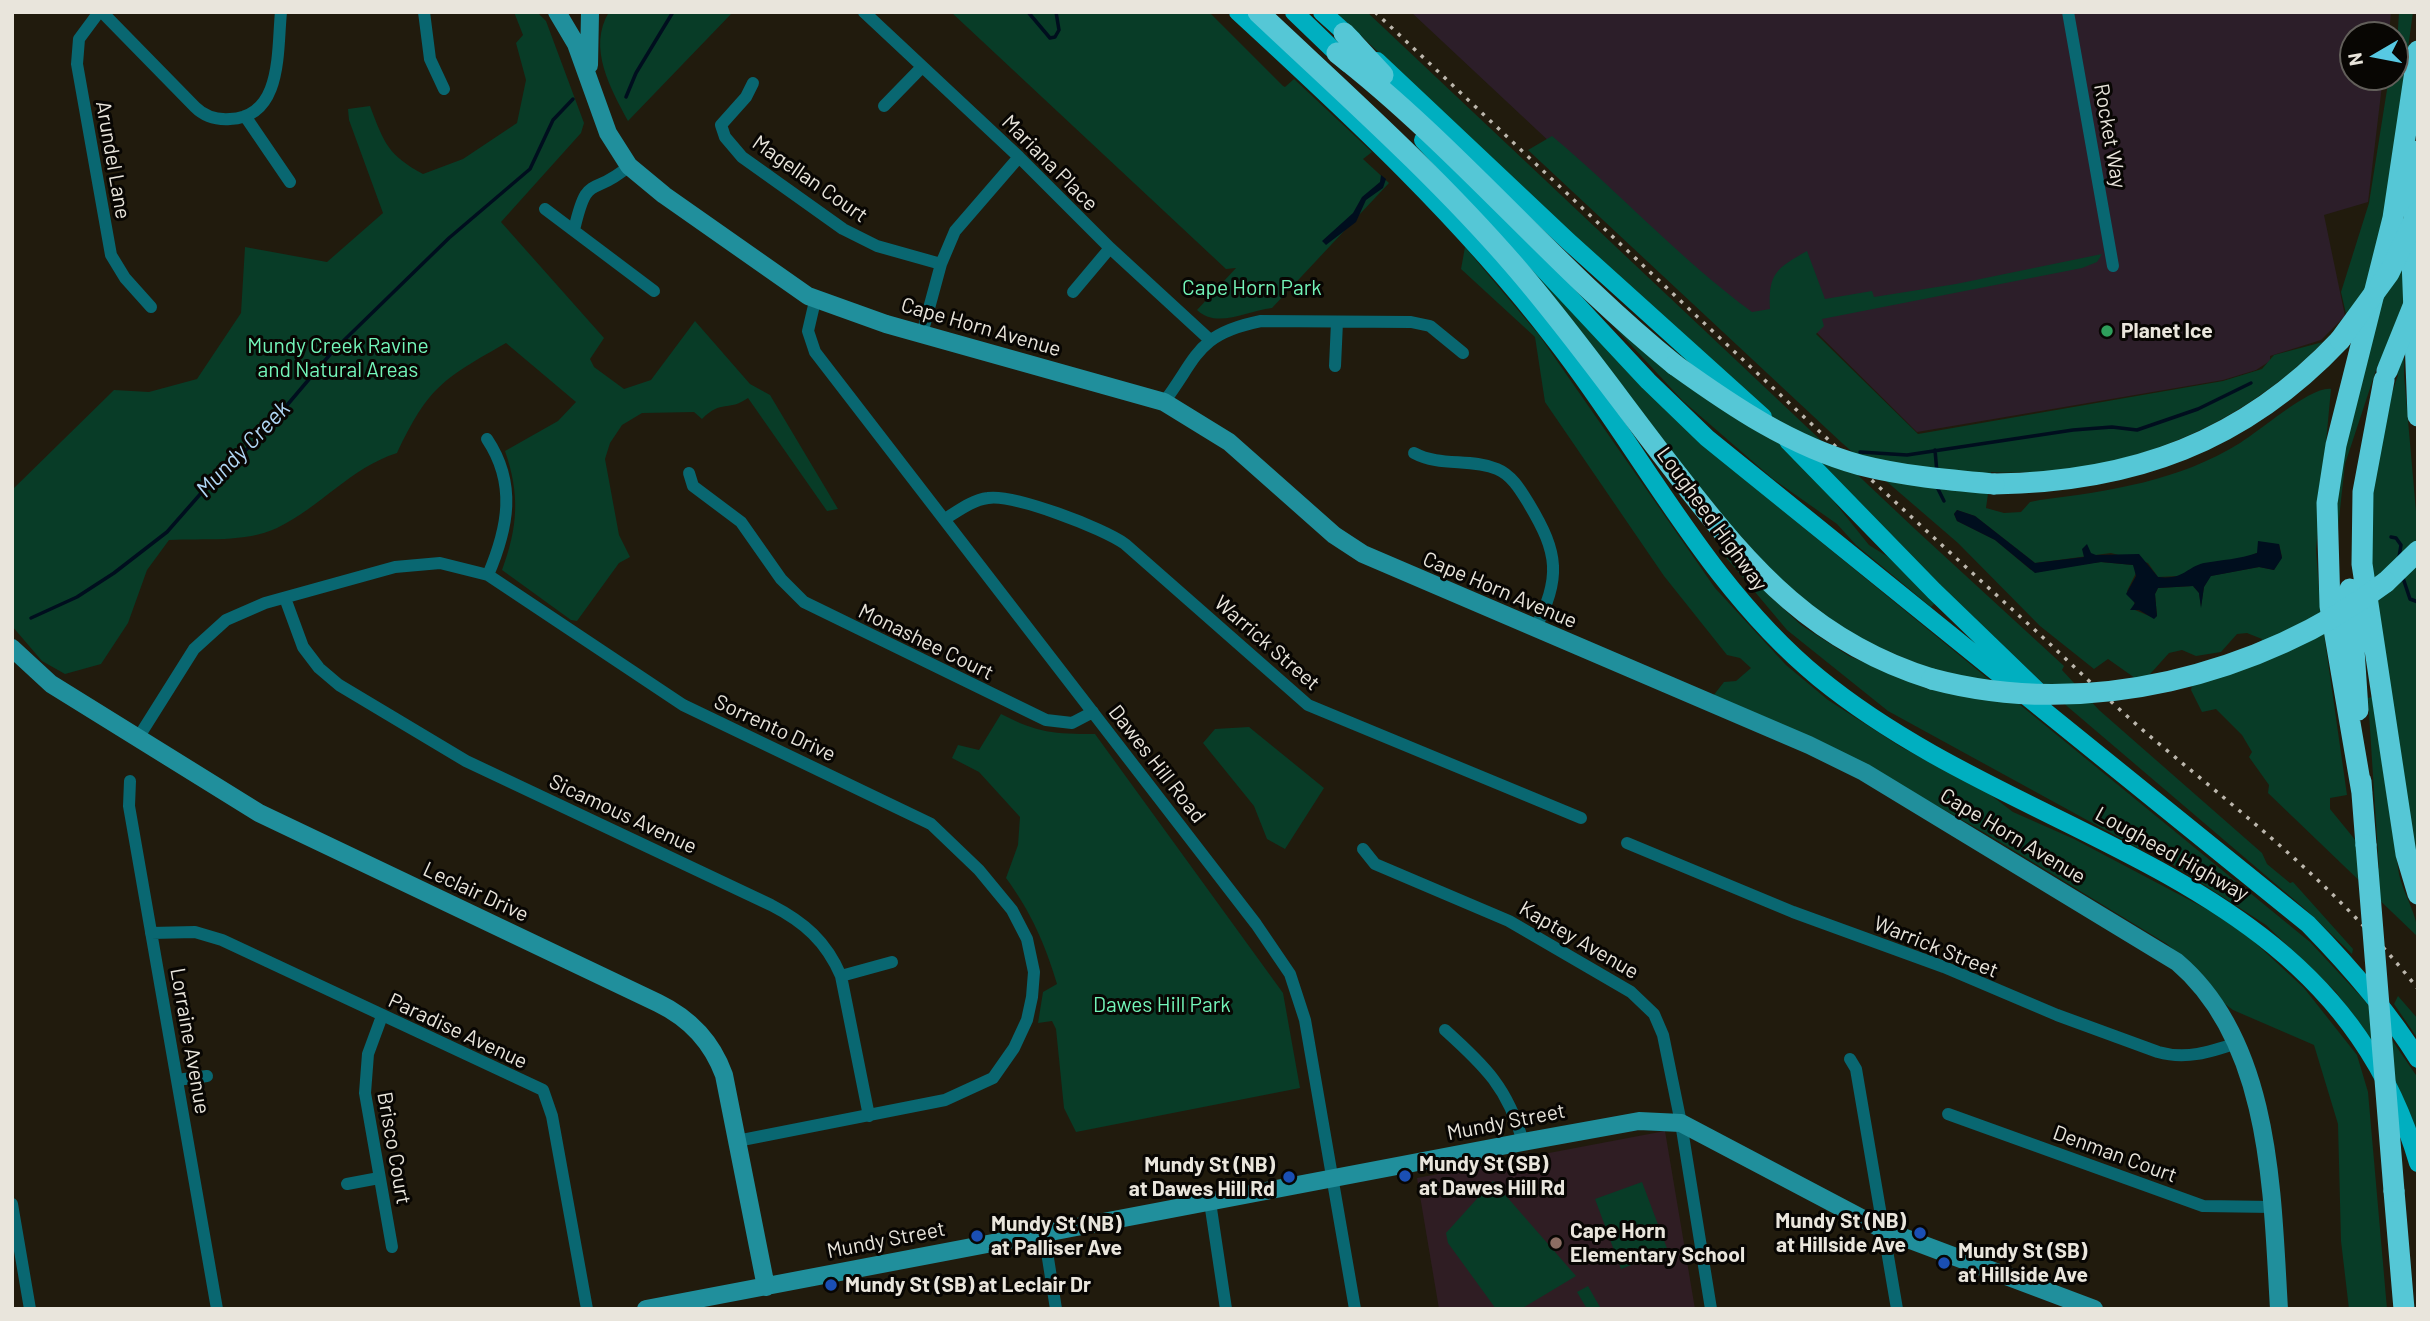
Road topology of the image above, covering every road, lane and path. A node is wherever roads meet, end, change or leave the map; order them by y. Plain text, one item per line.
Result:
1 (101, 12) edge
2 (281, 12) edge
3 (424, 12) edge
4 (590, 12) edge
5 (864, 12) edge
6 (1238, 12) edge
7 (1258, 12) edge
8 (1294, 12) edge
9 (1322, 12) edge
10 (2068, 12) edge
11 (567, 19) edge
12 (1340, 43) junction
13 (2418, 51) edge
14 (922, 67) junction
15 (589, 82) junction
16 (753, 83) dead end
17 (444, 89) dead end
18 (884, 106) dead end
19 (245, 117) junction
20 (2418, 151) edge
21 (1019, 157) junction
22 (629, 166) junction
23 (290, 182) dead end
24 (545, 209) dead end
25 (2418, 212) edge
26 (574, 230) junction
27 (1110, 248) junction
28 (941, 264) junction
29 (2113, 266) dead end
30 (654, 291) dead end
31 (1073, 292) dead end
32 (2418, 294) edge
33 (816, 301) junction
34 (151, 307) dead end
35 (1337, 322) junction
36 (922, 334) junction
37 (1210, 340) junction
38 (1463, 353) dead end
39 (1335, 366) dead end
40 (2386, 376) junction
41 (1164, 402) junction
42 (2418, 415) edge
43 (487, 439) dead end
44 (1414, 453) dead end
45 (689, 473) dead end
46 (945, 519) junction
47 (2418, 551) edge
48 (2418, 559) edge
49 (488, 575) junction
50 (2386, 582) junction
51 (285, 598) junction
52 (1535, 629) junction
53 (12, 648) edge
54 (1093, 712) junction
55 (138, 738) junction
56 (130, 780) dead end
57 (2362, 793) junction
58 (2165, 811) junction
59 (1581, 818) dead end
60 (1627, 844) dead end
61 (1363, 849) dead end
62 (2418, 894) edge
63 (151, 933) junction
64 (892, 962) dead end
65 (841, 976) junction
66 (382, 1016) junction
67 (1445, 1030) dead end
68 (2236, 1043) junction
69 (1850, 1059) dead end
70 (2418, 1059) edge
71 (207, 1076) dead end
72 (177, 1080) junction
73 (1948, 1114) dead end
74 (869, 1115) junction
75 (1681, 1123) junction
76 (737, 1141) junction
77 (1523, 1142) junction
78 (2418, 1163) edge
79 (379, 1178) junction
80 (1334, 1178) junction
81 (347, 1184) dead end
82 (1210, 1202) junction
83 (12, 1204) edge
84 (2273, 1207) junction
85 (1884, 1230) junction
86 (1044, 1233) junction
87 (392, 1247) dead end
88 (766, 1287) junction
89 (30, 1309) edge
90 (217, 1309) edge
91 (587, 1309) edge
92 (646, 1309) edge
93 (1056, 1309) edge
94 (1226, 1309) edge
95 (1355, 1309) edge
96 (1711, 1309) edge
97 (1897, 1309) edge
98 (2094, 1309) edge
99 (2279, 1309) edge
100 (2404, 1309) edge

1 - 19 street
1 - 34 street, Arundel Lane
2 - 19 street
3 - 17 street
4 - 11 street
4 - 15 street
5 - 14 street, Mariana Place
6 - 78 main road, Lougheed Highway
7 - 50 highway, bridge
8 - 12 main road, Lougheed Highway
9 - 12 main road
10 - 29 street, Rocket Way
11 - 15 street, Cape Horn Avenue
12 - 25 highway, bridge
12 - 58 main road
12 - 58 main road, Lougheed Highway
13 - 57 highway
14 - 18 street
14 - 21 street, Mariana Place
15 - 22 street, Cape Horn Avenue
16 - 28 street, Magellan Court
19 - 23 street
20 - 42 highway
21 - 27 street, Mariana Place
21 - 28 street
22 - 26 street
22 - 33 street, Cape Horn Avenue
24 - 26 street
26 - 30 street
27 - 31 street
27 - 37 street, Mariana Place
28 - 36 street
32 - 40 highway, bridge
33 - 36 street, Cape Horn Avenue
33 - 46 street, Dawes Hill Road
35 - 37 street
35 - 38 street
35 - 39 street
36 - 41 street, Cape Horn Avenue
37 - 41 street
40 - 57 highway
40 - 62 highway
41 - 52 street, Cape Horn Avenue
43 - 49 street
44 - 52 street
45 - 54 street, Monashee Court
46 - 54 street, Dawes Hill Road
46 - 59 street, Warrick Street
47 - 50 highway
48 - 50 highway
49 - 51 street, Sorrento Drive
49 - 74 street, Sorrento Drive
51 - 55 street, Sorrento Drive
51 - 65 street, Sicamous Avenue
52 - 68 street, Cape Horn Avenue
53 - 55 street, Leclair Drive
54 - 80 street, Dawes Hill Road
55 - 76 street, Leclair Drive
56 - 63 street, Lorraine Avenue
57 - 100 highway, bridge
58 - 70 main road, Lougheed Highway
60 - 68 street, Warrick Street
61 - 75 street, Kaptey Avenue
63 - 66 street, Paradise Avenue
63 - 72 street, Lorraine Avenue
64 - 65 street
65 - 74 street, Sicamous Avenue
66 - 79 street, Brisco Court
66 - 91 street, Paradise Avenue
67 - 77 street
68 - 84 street, Cape Horn Avenue
69 - 85 street
71 - 72 street
72 - 90 street, Lorraine Avenue
73 - 84 street, Denman Court
74 - 76 street, Sorrento Drive
75 - 77 street, Mundy Street
75 - 85 street, Mundy Street
75 - 96 street, Kaptey Avenue
76 - 88 street, Leclair Drive
77 - 80 street, Mundy Street
79 - 81 street
79 - 87 street, Brisco Court
80 - 82 street, Mundy Street
80 - 95 street, Dawes Hill Road
82 - 86 street, Mundy Street
82 - 94 street
83 - 89 street
84 - 99 street, Cape Horn Avenue
85 - 97 street
85 - 98 street, Mundy Street
86 - 88 street, Mundy Street
86 - 93 street
88 - 92 street, Mundy Street

